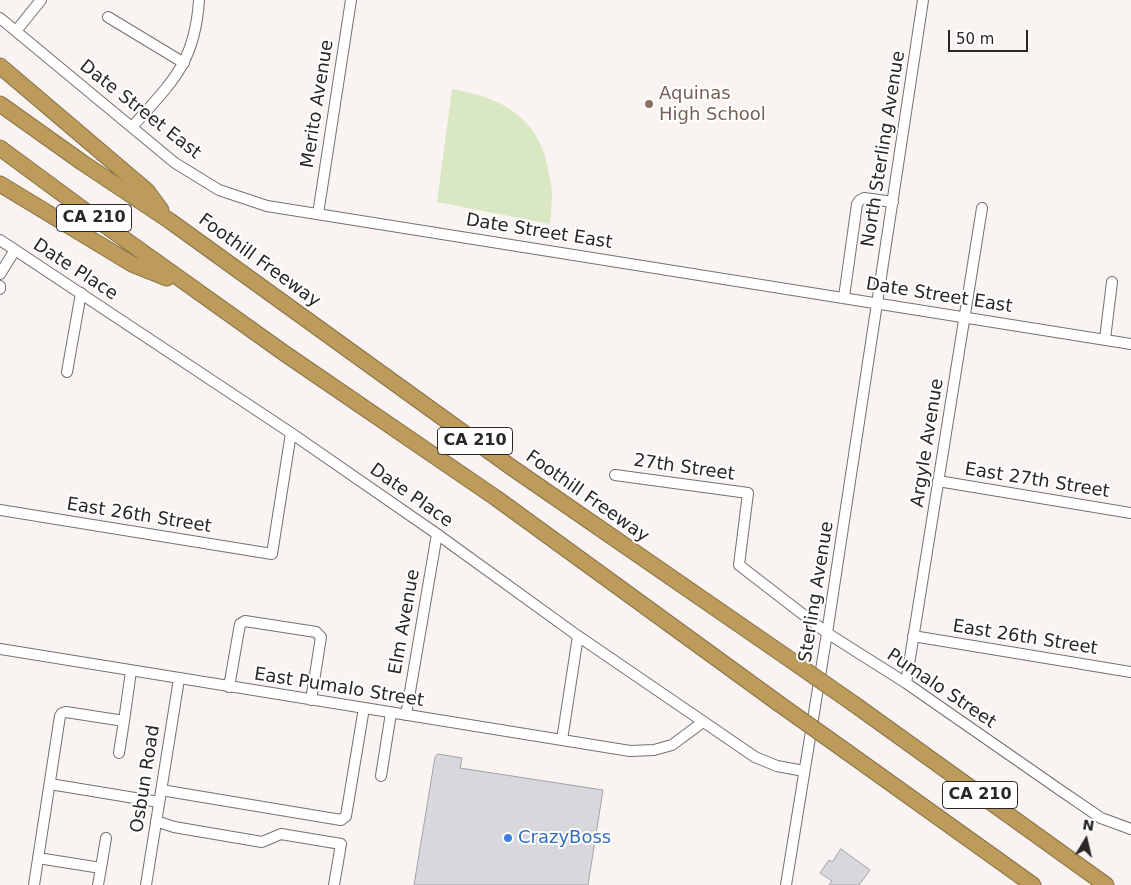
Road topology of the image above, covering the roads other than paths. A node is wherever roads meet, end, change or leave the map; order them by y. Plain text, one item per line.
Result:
1 (41, 0) edge
2 (199, 0) edge
3 (351, 0) edge
4 (923, 0) edge
5 (108, 17) dead end
6 (0, 18) edge
7 (16, 31) junction
8 (184, 63) junction
9 (0, 66) edge
10 (0, 104) edge
11 (132, 127) junction
12 (0, 148) edge
13 (0, 184) edge
14 (893, 202) junction
15 (982, 208) dead end
16 (318, 214) junction
17 (170, 221) junction
18 (0, 240) edge
19 (15, 250) junction
20 (0, 274) edge
21 (1112, 282) dead end
22 (190, 287) junction
23 (81, 293) junction
24 (844, 297) junction
25 (877, 303) junction
26 (964, 317) junction
27 (1104, 339) junction
28 (1131, 344) edge
29 (67, 372) dead end
30 (291, 432) junction
31 (615, 475) dead end
32 (938, 481) junction
33 (0, 510) edge
34 (1131, 513) edge
35 (437, 534) junction
36 (739, 565) joint
37 (827, 633) junction
38 (578, 636) junction
39 (913, 636) junction
40 (0, 649) edge
41 (132, 671) junction
42 (1131, 672) edge
43 (179, 679) junction
44 (906, 683) junction
45 (230, 687) junction
46 (311, 700) junction
47 (364, 708) junction
48 (391, 712) junction
49 (406, 715) junction
50 (124, 721) junction
51 (704, 722) junction
52 (562, 740) junction
53 (119, 753) dead end
54 (804, 771) junction
55 (381, 776) dead end
56 (50, 784) junction
57 (161, 790) junction
58 (159, 802) junction
59 (156, 821) junction
60 (1131, 829) edge
61 (106, 838) dead end
62 (38, 858) junction
63 (101, 868) junction
64 (34, 885) edge
65 (98, 885) edge
66 (146, 885) edge
67 (334, 885) edge
68 (786, 885) edge
69 (1033, 885) edge
70 (1106, 885) edge

1 - 7 street
2 - 8 street
3 - 16 street, Merito Avenue
4 - 14 street, North Sterling Avenue
5 - 8 street
6 - 7 street, Date Street East
7 - 11 street, Date Street East
8 - 11 street
9 - 17 highway
10 - 17 highway, Foothill Freeway / CA 210
11 - 16 street, Date Street East
12 - 22 highway, CA 210
13 - 22 highway
14 - 24 street
14 - 25 street, North Sterling Avenue
15 - 26 street, Argyle Avenue
16 - 24 street, Date Street East
17 - 70 highway, Foothill Freeway / CA 210, bridge
18 - 19 street, Date Place
19 - 20 street
19 - 23 street, Date Place
21 - 27 street
22 - 69 highway, CA 210, bridge
23 - 29 street
23 - 30 street, Date Place
24 - 25 street, Date Street East
25 - 26 street, Date Street East
25 - 37 street, Sterling Avenue
26 - 27 street, Date Street East
26 - 32 street, Argyle Avenue
27 - 28 street, Date Street East
30 - 33 street, East 26th Street
30 - 35 street, Date Place
31 - 36 street, 27th Street
32 - 34 street, East 27th Street
32 - 39 street, Argyle Avenue
35 - 38 street, Date Place
35 - 49 street, Elm Avenue
36 - 37 street, Pumalo Street
37 - 44 street, Pumalo Street
37 - 54 street, Sterling Avenue
38 - 51 street, Date Place
38 - 52 street
39 - 42 street, East 26th Street
39 - 44 street, Argyle Avenue
40 - 41 street, East Pumalo Street
41 - 43 street, East Pumalo Street
41 - 50 street
43 - 45 street, East Pumalo Street
43 - 57 street, Osbun Road
44 - 60 street, Pumalo Street
45 - 46 street, East Pumalo Street
45 - 46 street
46 - 47 street, East Pumalo Street
47 - 48 street, East Pumalo Street
47 - 57 street
48 - 49 street, East Pumalo Street
48 - 55 street
49 - 52 street, East Pumalo Street
50 - 53 street
50 - 56 street
51 - 52 street, East Pumalo Street
51 - 54 street, Date Place
54 - 68 street, Sterling Avenue
56 - 58 street
56 - 62 street
57 - 58 street, Osbun Road
58 - 59 street, Osbun Road
59 - 66 street, Osbun Road
59 - 67 street
61 - 63 street
62 - 63 street
62 - 64 street
63 - 65 street

